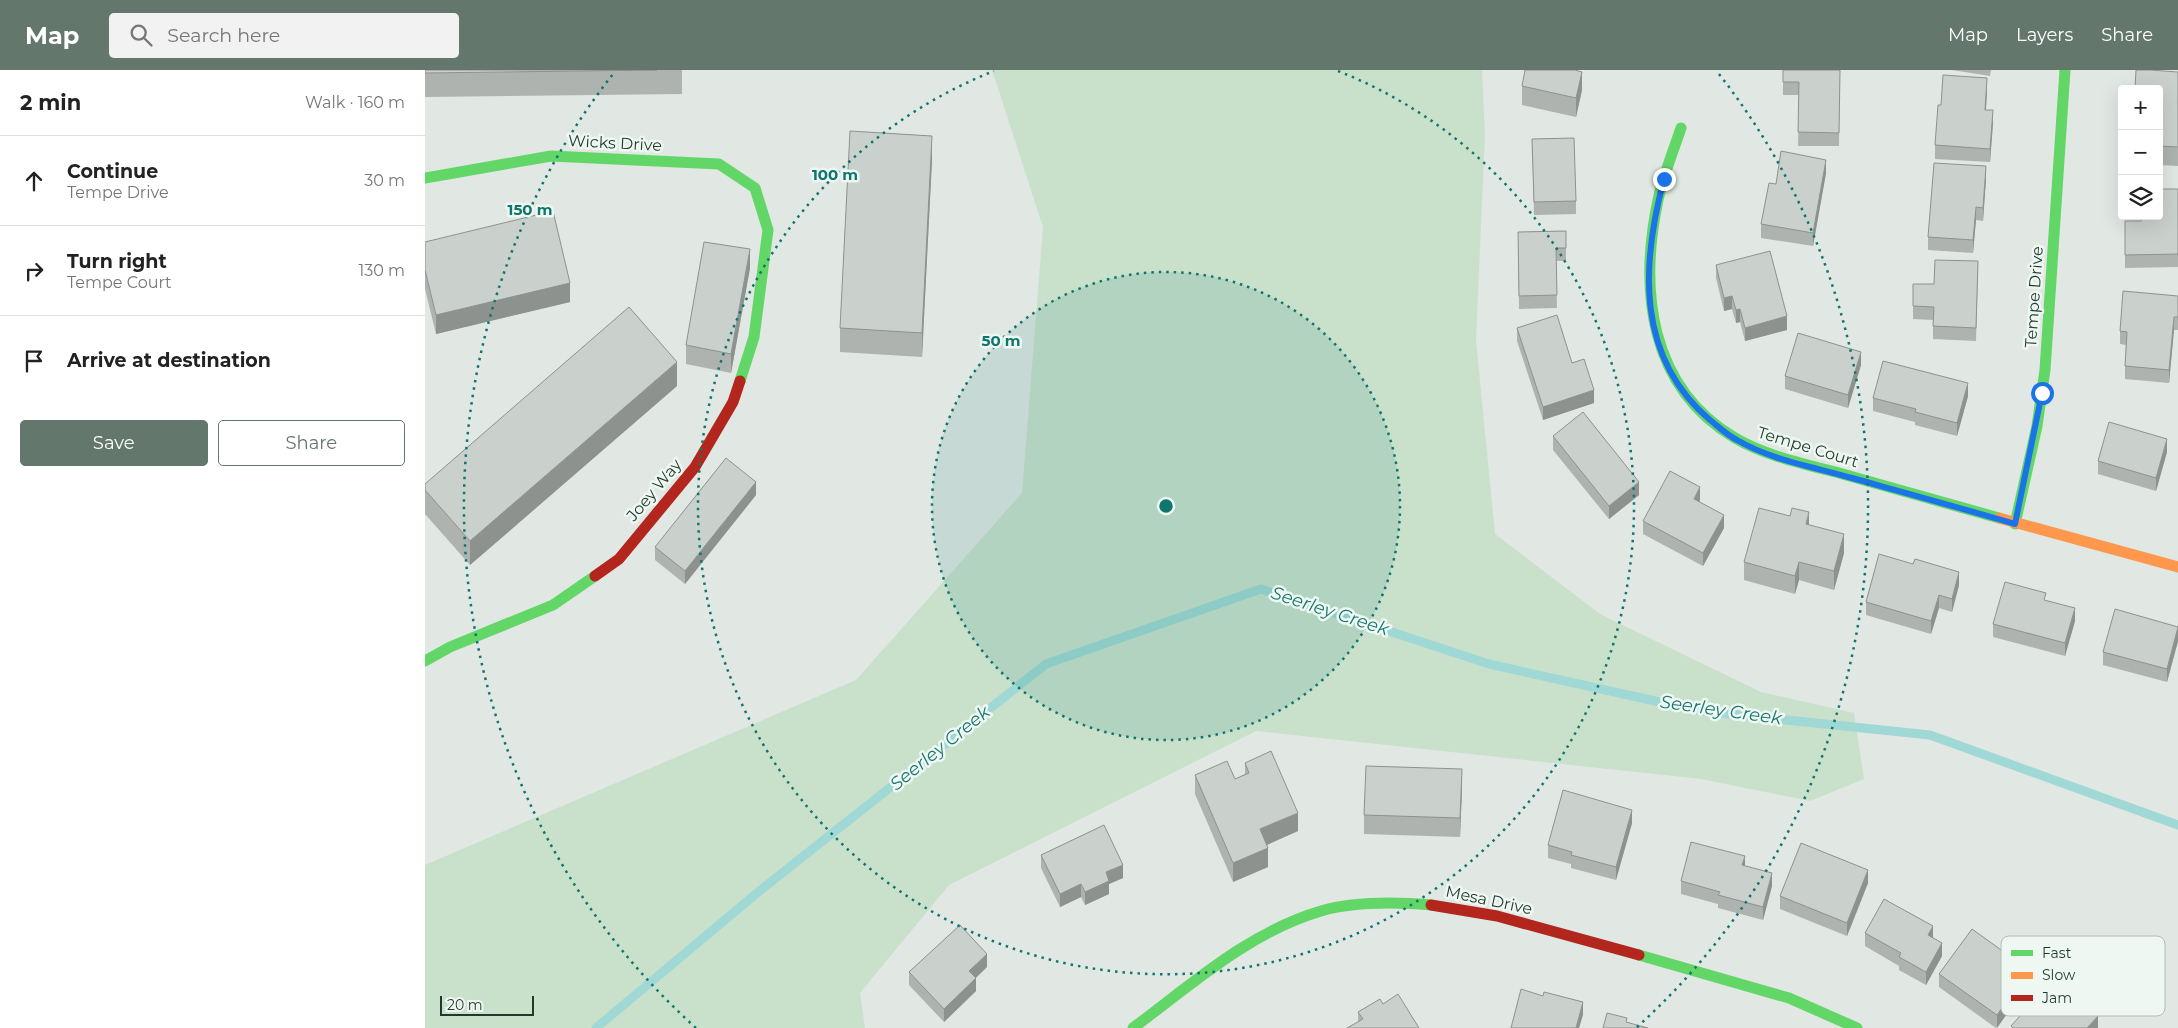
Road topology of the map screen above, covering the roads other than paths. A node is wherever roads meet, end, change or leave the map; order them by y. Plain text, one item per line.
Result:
1 (2065, 70) edge
2 (1681, 128) dead end
3 (425, 178) edge
4 (768, 230) joint
5 (2015, 524) junction
6 (2178, 567) edge
7 (425, 661) edge
8 (1133, 1028) edge
9 (1857, 1028) edge

1 - 5 street, Tempe Drive
2 - 5 street, Tempe Court
3 - 4 street, Wicks Drive
4 - 7 street, Joey Way
5 - 6 street, Tempe Court
8 - 9 street, Mesa Drive

